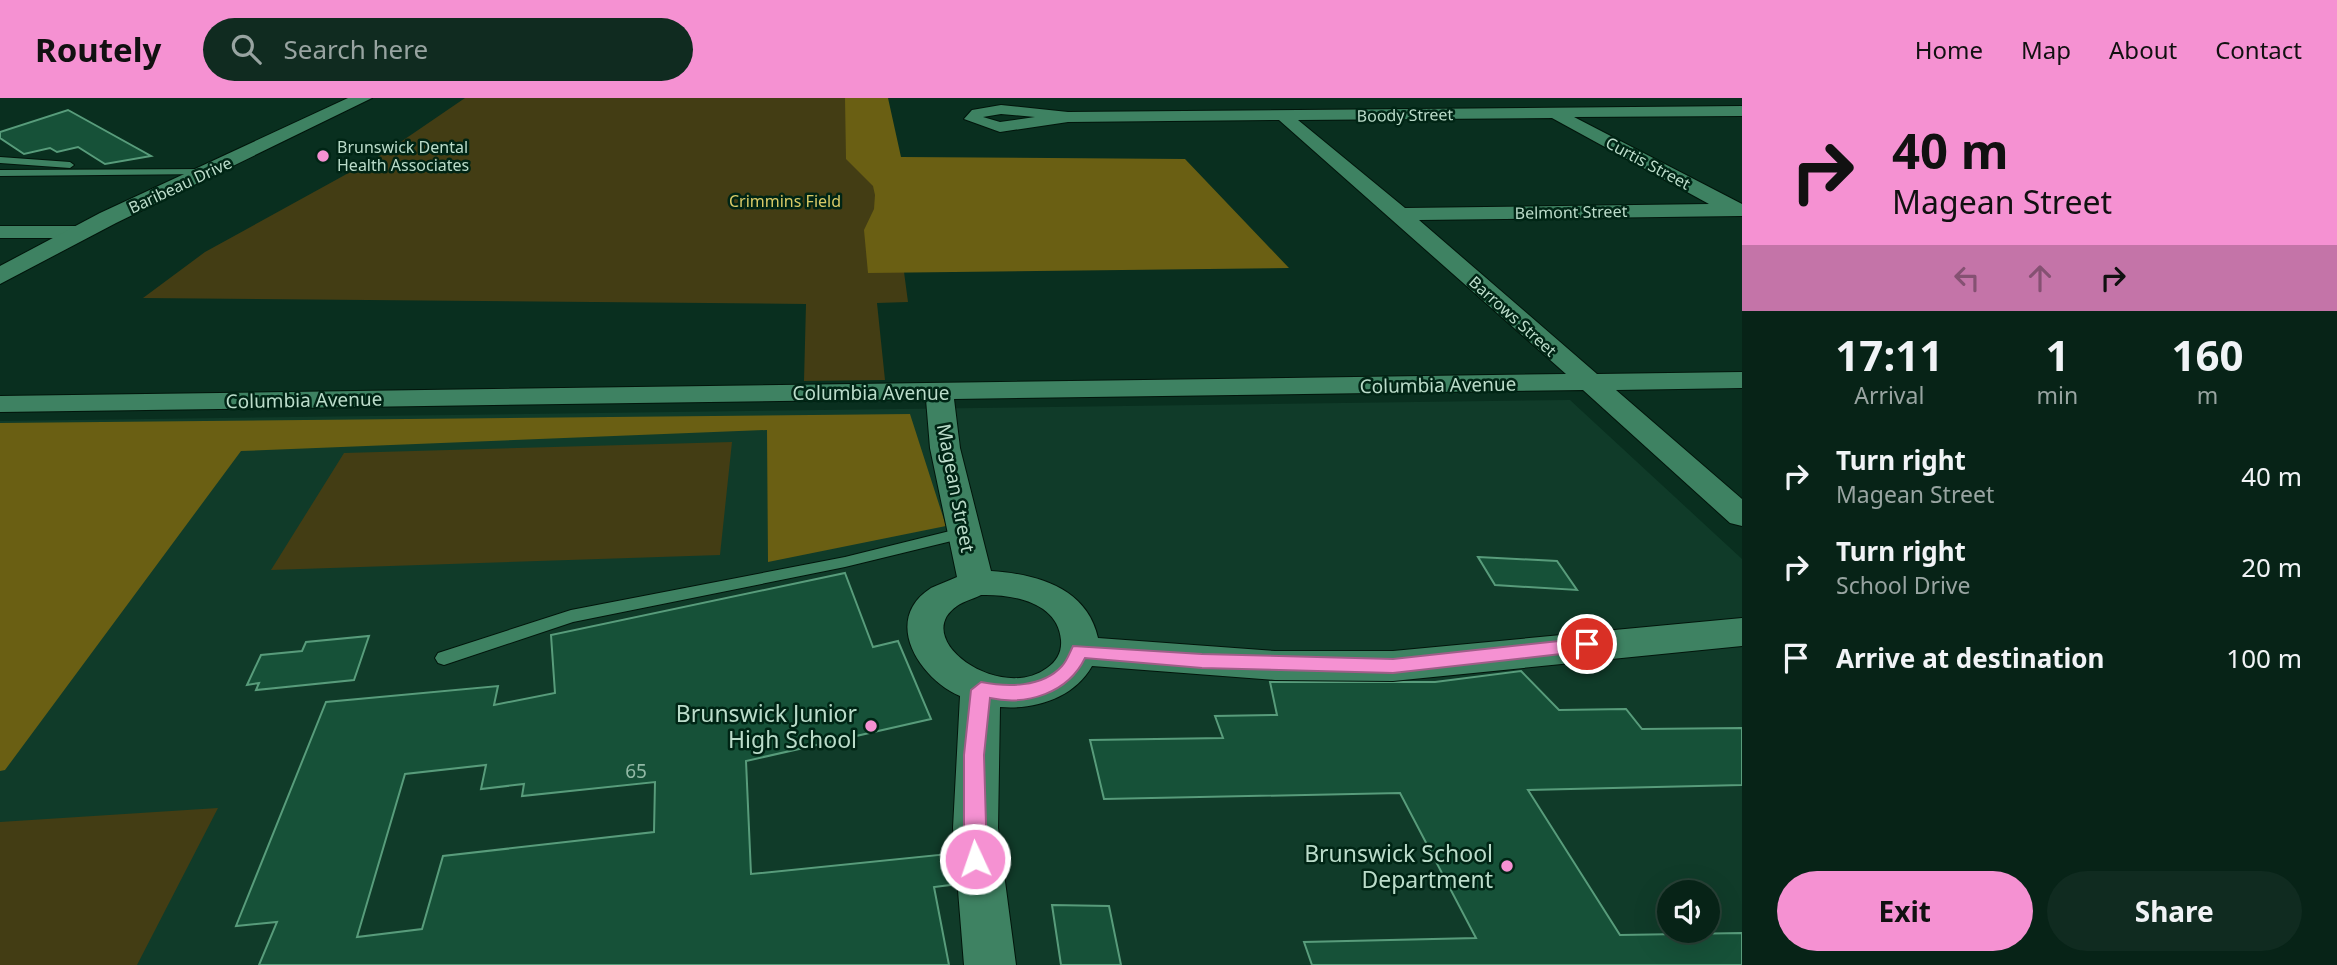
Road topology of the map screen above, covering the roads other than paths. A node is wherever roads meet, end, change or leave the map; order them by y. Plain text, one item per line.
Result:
1 (363, 98) edge
2 (1742, 111) edge
3 (1554, 113) junction
4 (1284, 116) junction
5 (1068, 117) dead end
6 (2, 161) edge
7 (209, 171) junction
8 (0, 173) edge
9 (80, 173) junction
10 (1740, 212) edge
11 (1400, 214) junction
12 (0, 232) edge
13 (82, 232) junction
14 (0, 276) edge
15 (1742, 380) edge
16 (1588, 383) junction
17 (939, 393) junction
18 (0, 404) edge
19 (1742, 516) edge
20 (962, 533) junction
21 (976, 583) junction
22 (1742, 632) edge
23 (1080, 651) junction
24 (444, 658) dead end
25 (981, 690) junction
26 (990, 965) edge

1 - 7 street, Baribeau Drive
2 - 3 street, Boody Street
3 - 4 street, Boody Street
3 - 10 street, Curtis Street
4 - 5 street, Boody Street
4 - 11 street, Barrows Street
6 - 9 lane
7 - 9 lane
7 - 13 street, Baribeau Drive
8 - 9 lane
10 - 11 street, Belmont Street
11 - 16 street, Barrows Street
12 - 13 street
13 - 14 street, Baribeau Drive
15 - 16 street, Columbia Avenue
16 - 17 street, Columbia Avenue
16 - 19 street, Barrows Street
17 - 18 street, Columbia Avenue
17 - 20 street, Magean Street
20 - 21 street, Magean Street
20 - 24 lane
21 - 23 street
21 - 25 street
22 - 23 street
23 - 25 street
25 - 26 street

